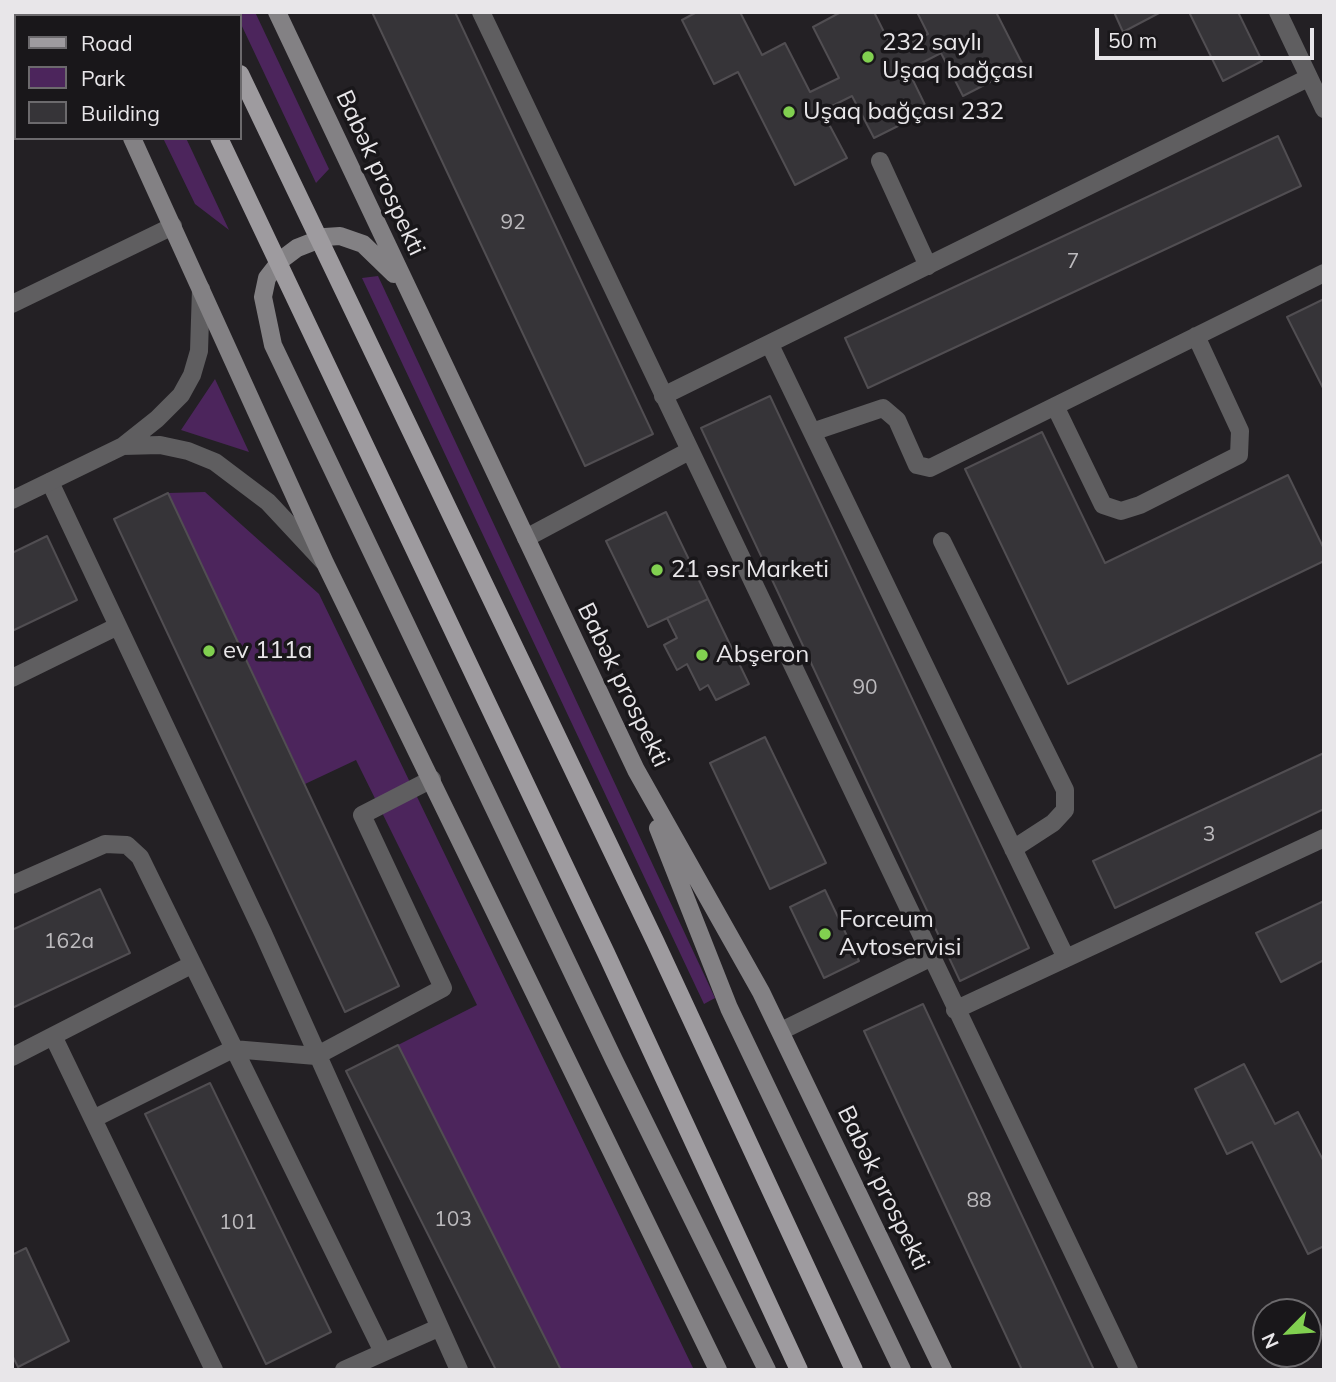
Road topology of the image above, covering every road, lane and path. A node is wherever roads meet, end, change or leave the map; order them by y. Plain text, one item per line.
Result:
1 (277, 12) edge
2 (481, 12) edge
3 (1278, 12) edge
4 (242, 78) edge
5 (1308, 78) junction
6 (1324, 109) edge
7 (133, 140) edge
8 (220, 140) edge
9 (880, 161) dead end
10 (173, 226) junction
11 (928, 266) junction
12 (1324, 273) edge
13 (201, 289) junction
14 (12, 304) edge
15 (420, 316) junction
16 (1196, 336) junction
17 (770, 345) junction
18 (663, 396) junction
19 (1055, 406) junction
20 (812, 432) junction
21 (123, 446) junction
22 (690, 451) junction
23 (50, 482) junction
24 (12, 500) edge
25 (526, 538) junction
26 (942, 541) dead end
27 (325, 564) junction
28 (118, 626) junction
29 (12, 678) edge
30 (636, 770) junction
31 (432, 779) junction
32 (1324, 838) edge
33 (1013, 849) junction
34 (12, 885) edge
35 (930, 958) junction
36 (1066, 958) junction
37 (191, 965) junction
38 (955, 1010) junction
39 (780, 1031) junction
40 (53, 1037) junction
41 (233, 1049) junction
42 (316, 1056) junction
43 (12, 1057) edge
44 (93, 1119) junction
45 (438, 1328) junction
46 (383, 1352) junction
47 (214, 1370) edge
48 (344, 1370) edge
49 (459, 1370) edge
50 (718, 1370) edge
51 (767, 1370) edge
52 (799, 1370) edge
53 (854, 1370) edge
54 (902, 1370) edge
55 (943, 1370) edge
56 (1129, 1370) edge

1 - 15 main road, Babək prospekti
2 - 18 street
3 - 5 street
4 - 53 main road, bridge
5 - 6 street
5 - 11 street
7 - 10 main road
8 - 52 main road, bridge
9 - 11 street
10 - 13 main road
10 - 14 street
11 - 17 street
12 - 16 street
13 - 21 street
13 - 27 main road
15 - 25 main road, Babək prospekti
15 - 51 main road
16 - 19 street
16 - 19 street
17 - 18 street
17 - 20 street
18 - 22 street
19 - 20 street
20 - 33 street
21 - 23 street
21 - 27 street
22 - 25 street
22 - 35 street
23 - 24 street
23 - 28 street
25 - 30 main road, Babək prospekti
26 - 33 street
27 - 31 main road
28 - 29 street
28 - 42 street
30 - 39 main road, Babək prospekti
30 - 54 main road
31 - 42 street
31 - 50 main road
32 - 36 street
33 - 36 street
34 - 37 street
35 - 38 street
35 - 39 street
36 - 38 street
37 - 40 street
37 - 41 street
38 - 56 street
39 - 55 main road, Babək prospekti
40 - 43 street
40 - 44 street
41 - 42 street
41 - 44 street
41 - 46 street
42 - 45 street
44 - 47 street
45 - 46 street
45 - 49 street
46 - 48 street

